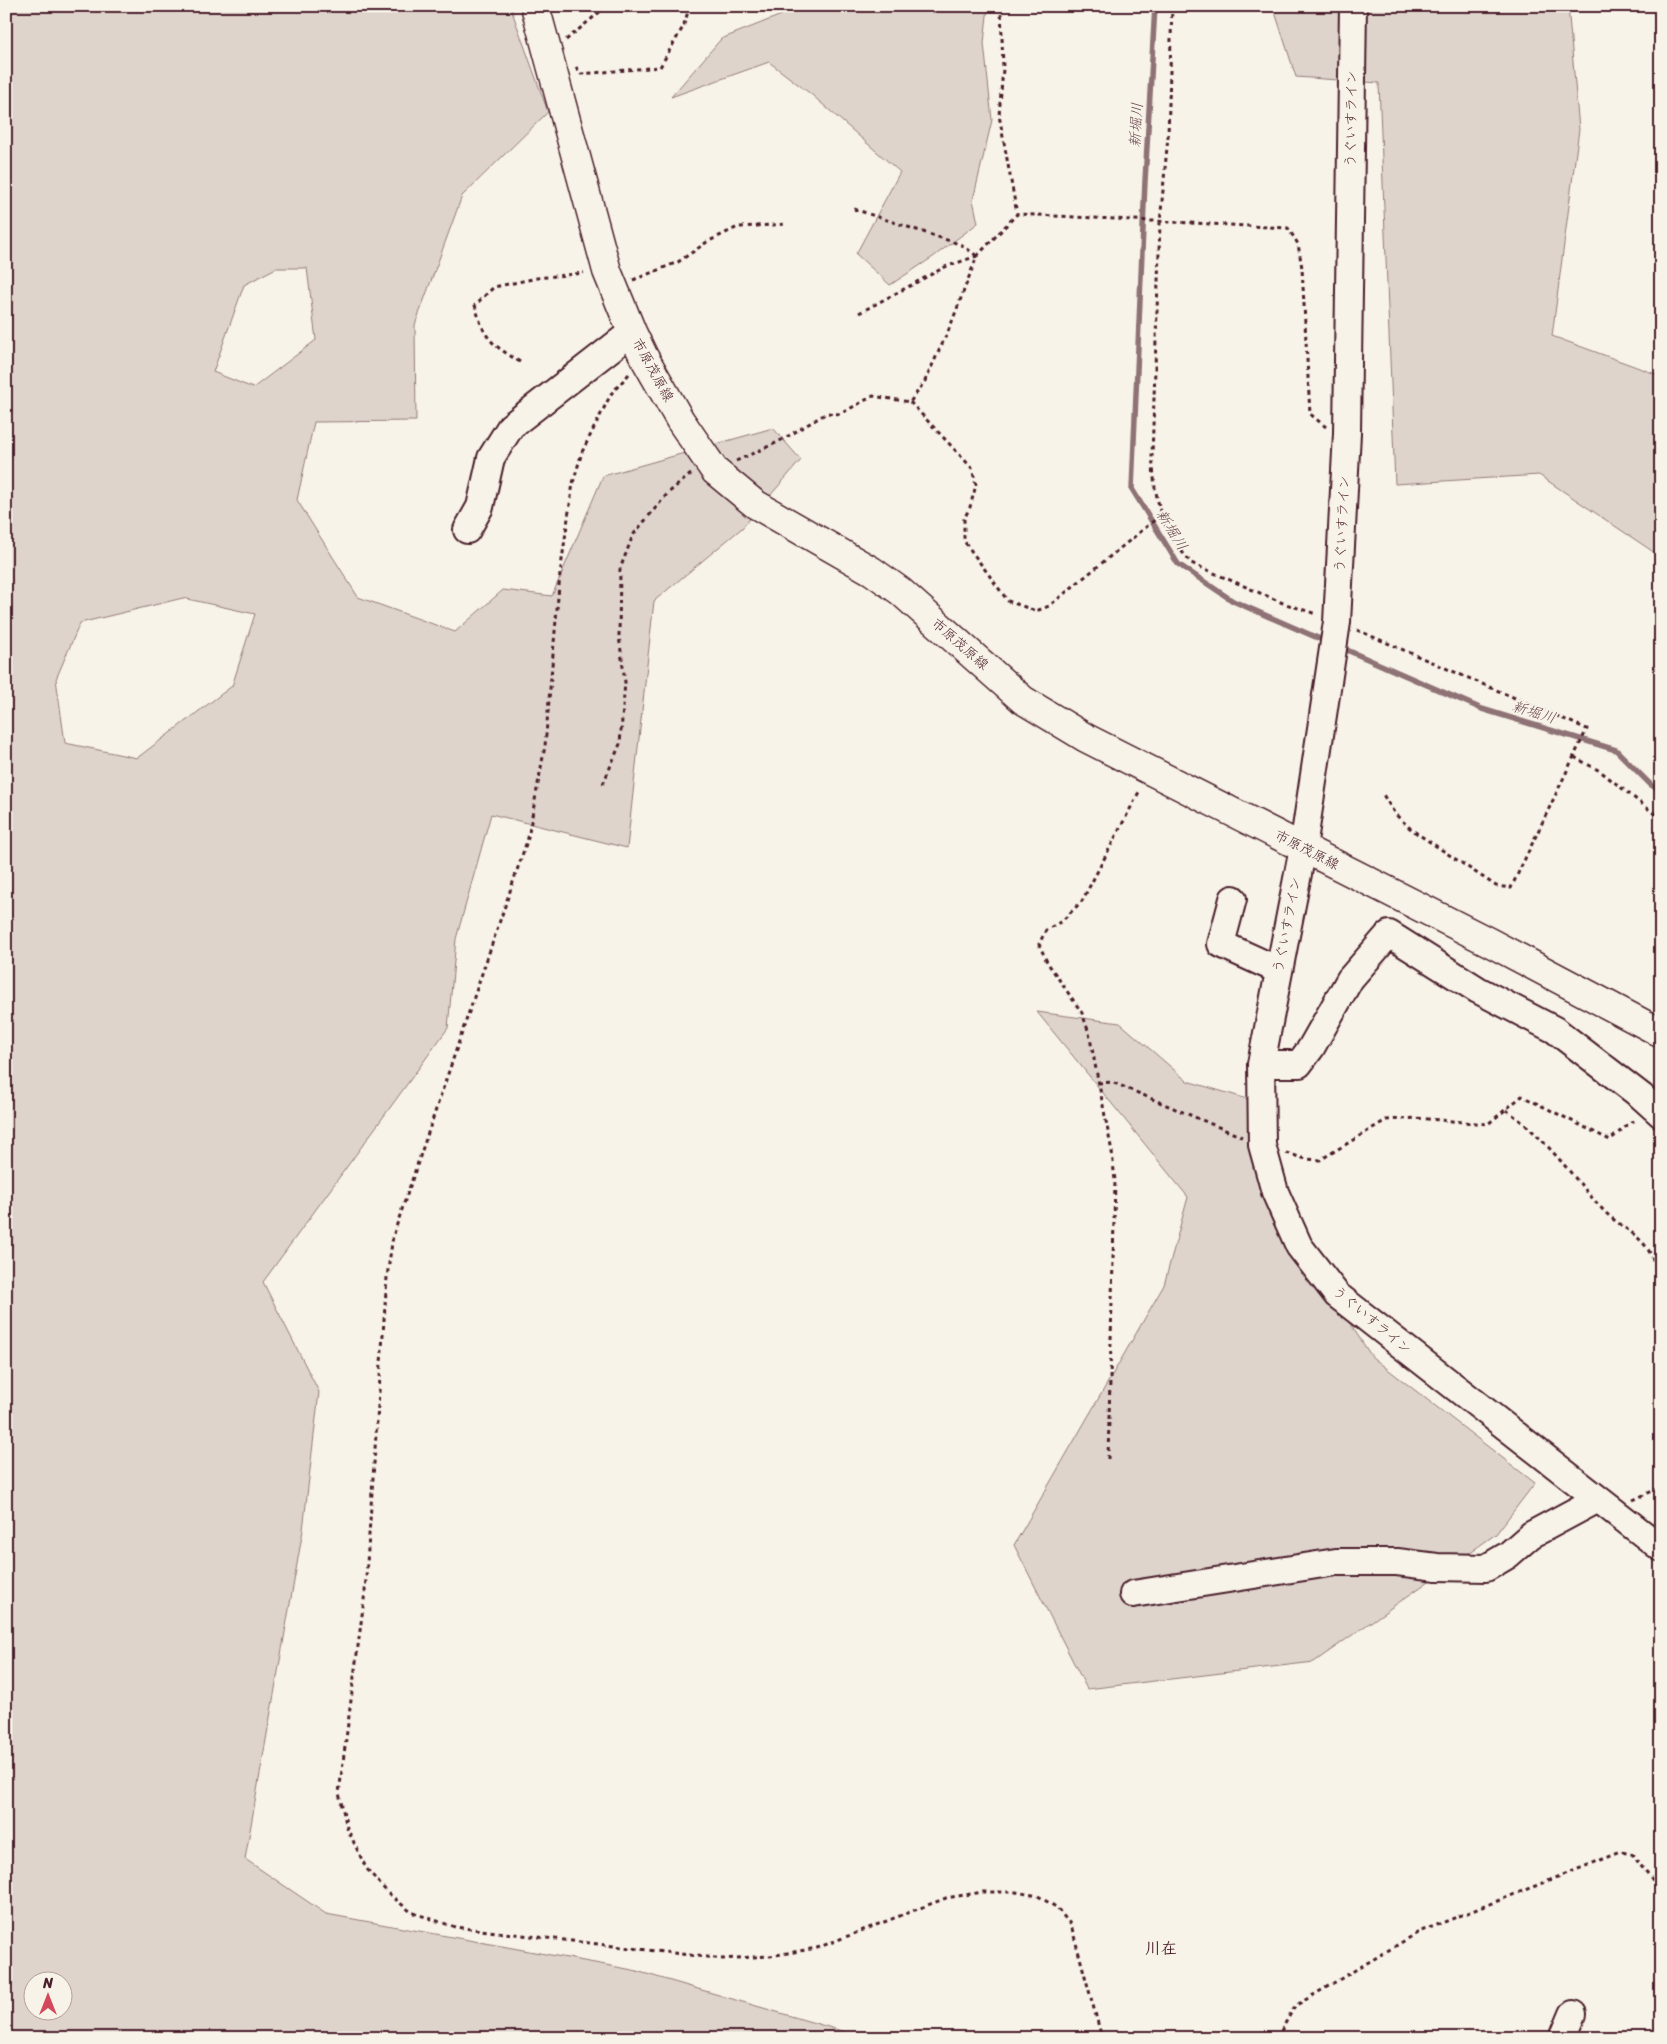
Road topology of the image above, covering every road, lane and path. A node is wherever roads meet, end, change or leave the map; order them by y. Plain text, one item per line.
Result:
1 (535, 6) edge
2 (607, 6) edge
3 (690, 6) edge
4 (1001, 6) edge
5 (1353, 6) edge
6 (567, 48) dead end
7 (572, 62) dead end
8 (854, 209) dead end
9 (1017, 214) junction
10 (786, 224) dead end
11 (977, 256) junction
12 (611, 279) junction
13 (859, 314) dead end
14 (632, 332) junction
15 (644, 357) junction
16 (520, 362) dead end
17 (910, 402) junction
18 (1347, 433) junction
19 (711, 466) junction
20 (1161, 515) dead end
21 (467, 530) dead end
22 (1574, 757) dead end
23 (1150, 772) junction
24 (603, 784) dead end
25 (1661, 820) edge
26 (1303, 848) junction
27 (1233, 899) dead end
28 (1278, 970) junction
29 (1661, 1033) edge
30 (1261, 1064) junction
31 (1098, 1083) junction
32 (1506, 1110) junction
33 (1660, 1114) edge
34 (1262, 1144) junction
35 (1661, 1282) edge
36 (1108, 1459) dead end
37 (1598, 1499) junction
38 (1661, 1548) edge
39 (1133, 1594) dead end
40 (1661, 1892) edge
41 (1572, 2014) dead end
42 (1102, 2038) edge
43 (1277, 2038) edge
44 (1563, 2038) edge

1 - 12 main road, 市原茂原線
2 - 6 path
3 - 7 path
4 - 9 path
5 - 18 street, うぐいすライン
8 - 11 path
9 - 11 path
9 - 18 path
10 - 12 path
11 - 13 path
11 - 17 path
12 - 14 main road, 市原茂原線
12 - 16 path
14 - 15 main road, 市原茂原線
14 - 21 street
15 - 19 main road, 市原茂原線
15 - 42 path
17 - 19 path
17 - 20 path
18 - 26 street, うぐいすライン
19 - 23 main road, 市原茂原線
19 - 24 path
22 - 25 path
23 - 26 main road, 市原茂原線
23 - 31 path
26 - 28 street, うぐいすライン
26 - 29 main road, 市原茂原線
27 - 28 street
28 - 30 street, うぐいすライン
30 - 33 street
30 - 34 street, うぐいすライン
31 - 34 path
31 - 36 path
32 - 33 path
32 - 34 path
32 - 35 path
34 - 37 street, うぐいすライン
37 - 38 street, うぐいすライン
37 - 39 street
40 - 43 path
41 - 44 street

